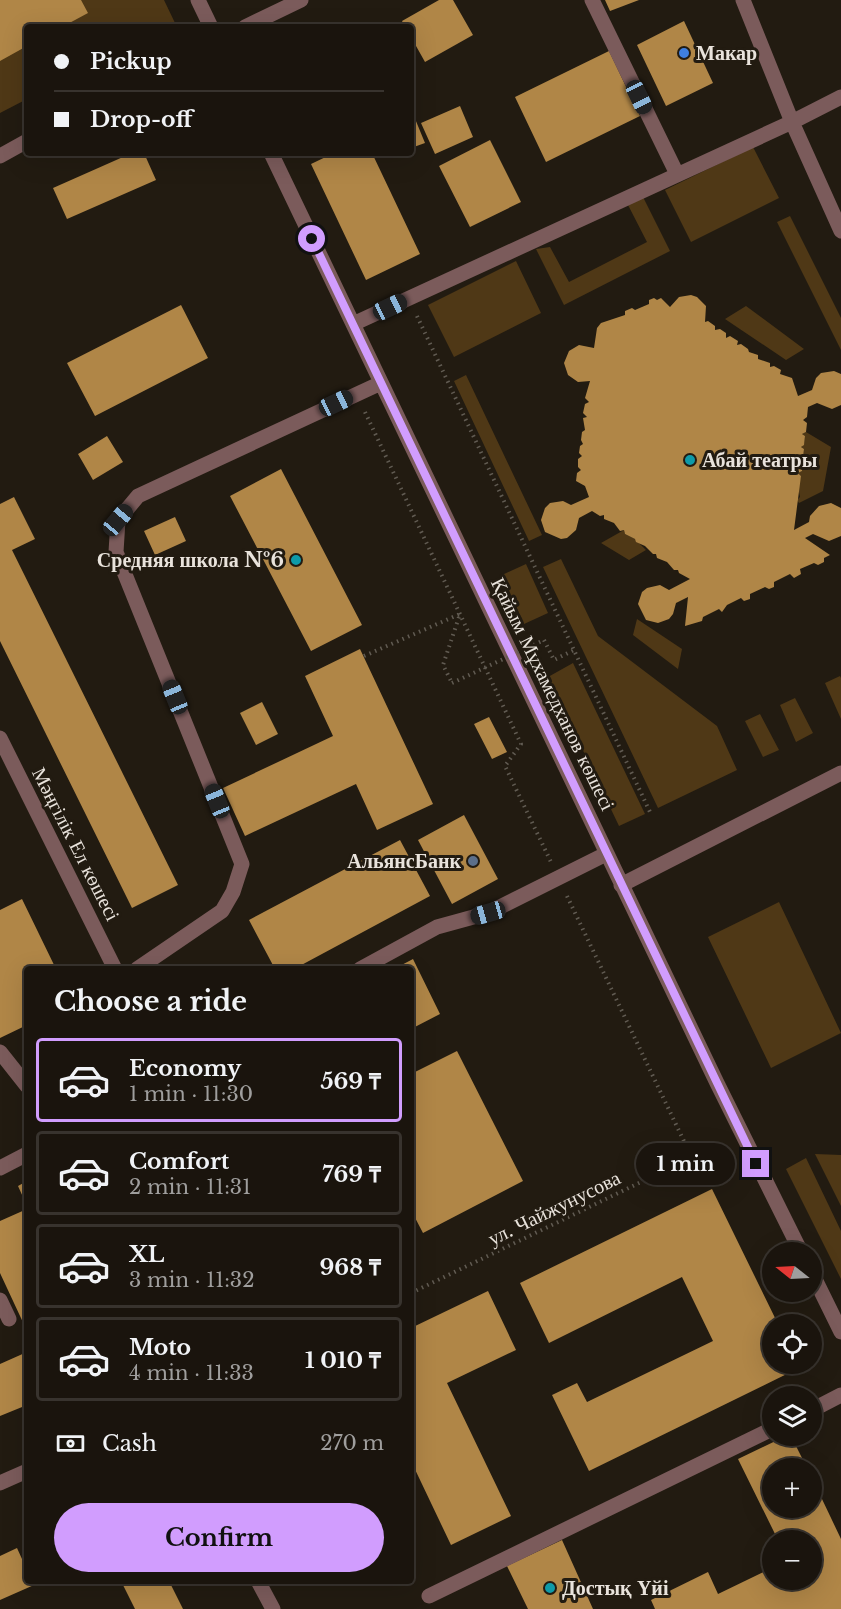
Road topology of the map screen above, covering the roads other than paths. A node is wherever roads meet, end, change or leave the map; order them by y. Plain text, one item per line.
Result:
1 (198, 0) edge
2 (301, 0) edge
3 (592, 0) edge
4 (743, 0) edge
5 (210, 24) edge
6 (251, 24) edge
7 (841, 96) edge
8 (792, 122) junction
9 (24, 143) edge
10 (0, 156) edge
11 (272, 156) edge
12 (677, 174) junction
13 (841, 231) edge
14 (353, 324) junction
15 (381, 383) junction
16 (0, 738) edge
17 (841, 773) edge
18 (606, 854) junction
19 (621, 885) junction
20 (114, 966) edge
21 (141, 966) edge
22 (366, 966) edge
23 (0, 1052) edge
24 (24, 1082) edge
25 (24, 1156) edge
26 (0, 1168) edge
27 (796, 1242) edge
28 (822, 1294) edge
29 (0, 1300) edge
30 (9, 1318) dead end
31 (841, 1332) edge
32 (841, 1395) edge
33 (822, 1405) edge
34 (762, 1434) edge
35 (24, 1472) edge
36 (0, 1483) edge
37 (260, 1584) edge
38 (429, 1596) dead end
39 (273, 1609) edge

1 - 5 street
2 - 6 street
3 - 12 street
4 - 8 street
7 - 8 street
8 - 12 street
8 - 13 street
9 - 10 street
11 - 14 street, Қайым Мұхамедханов көшесі
12 - 14 street
14 - 15 street, Қайым Мұхамедханов көшесі
15 - 18 street, Қайым Мұхамедханов көшесі
15 - 21 street
16 - 20 street, Мәңгілік Ел көшесі
17 - 19 street
18 - 19 street, Қайым Мұхамедханов көшесі
18 - 22 street
19 - 27 street, Қайым Мұхамедханов көшесі
23 - 24 street
25 - 26 street
28 - 31 street
29 - 30 street
32 - 33 street
34 - 38 street
35 - 36 street
37 - 39 street

